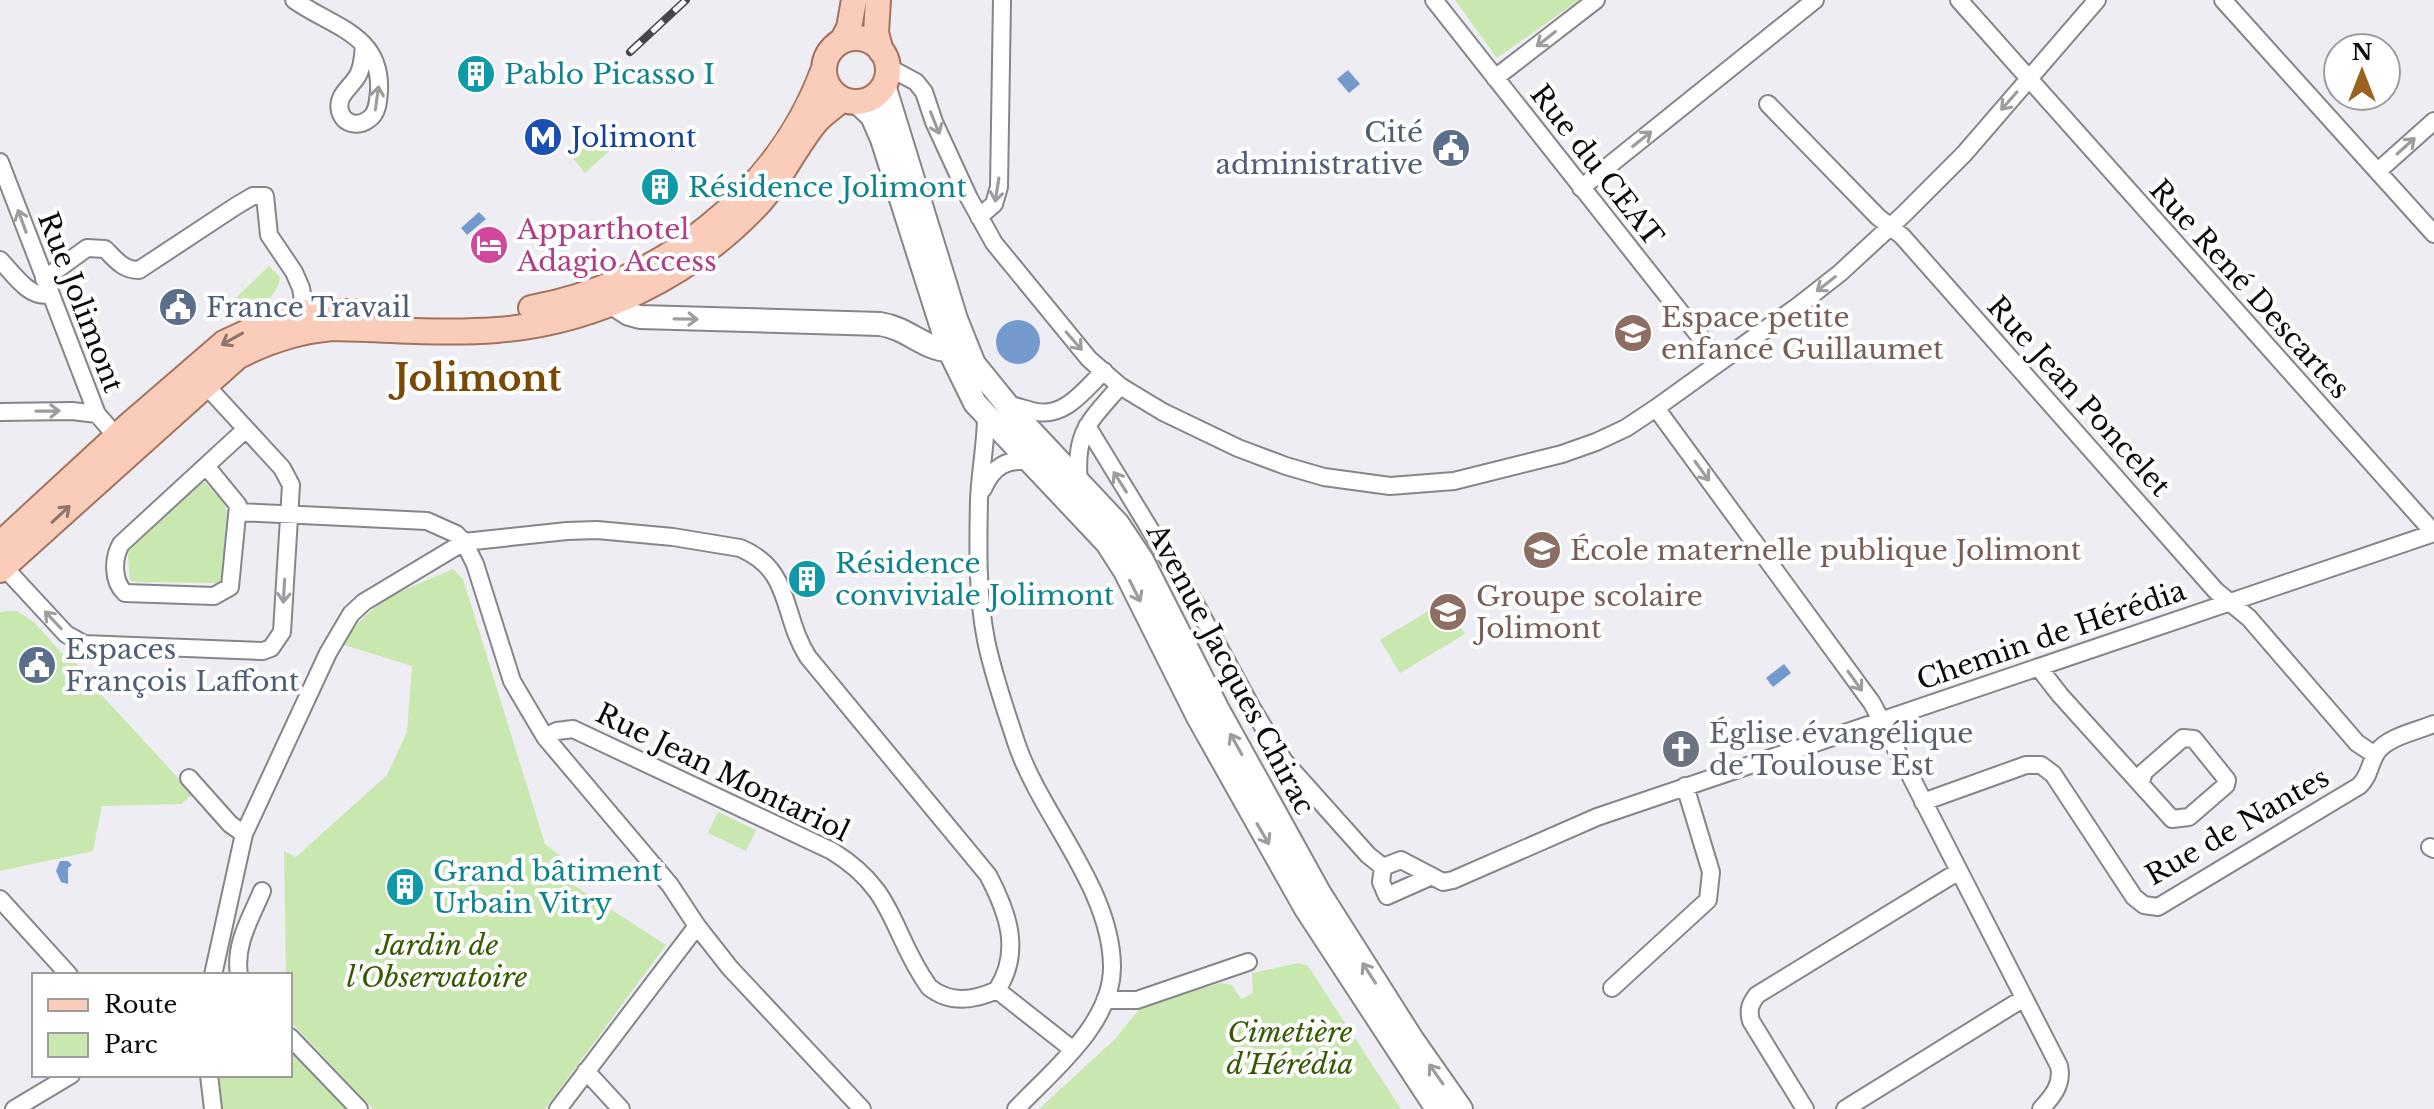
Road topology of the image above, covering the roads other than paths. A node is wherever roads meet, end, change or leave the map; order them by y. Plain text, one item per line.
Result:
1 (294, 0) edge
2 (854, 0) edge
3 (878, 0) edge
4 (1002, 0) edge
5 (1434, 0) edge
6 (1596, 0) edge
7 (1815, 0) edge
8 (1959, 0) edge
9 (2097, 0) edge
10 (2223, 0) edge
11 (842, 41) junction
12 (364, 45) dead end
13 (885, 68) junction
14 (823, 71) junction
15 (1495, 78) junction
16 (2028, 79) junction
17 (850, 101) junction
18 (1768, 104) dead end
19 (2434, 121) edge
20 (0, 162) edge
21 (2378, 171) junction
22 (1581, 188) junction
23 (979, 217) junction
24 (1890, 227) junction
25 (2434, 234) edge
26 (0, 260) edge
27 (47, 287) junction
28 (612, 303) junction
29 (305, 312) junction
30 (949, 350) junction
31 (1719, 361) junction
32 (1104, 371) junction
33 (198, 376) junction
34 (1120, 386) junction
35 (1656, 408) junction
36 (996, 410) junction
37 (0, 412) edge
38 (97, 414) junction
39 (1087, 426) junction
40 (246, 429) junction
41 (123, 444) junction
42 (1032, 462) junction
43 (206, 466) junction
44 (1079, 483) junction
45 (979, 497) junction
46 (239, 512) junction
47 (290, 514) junction
48 (2434, 533) edge
49 (464, 542) junction
50 (1, 560) edge
51 (2229, 602) junction
52 (2039, 668) junction
53 (1881, 719) junction
54 (2434, 724) edge
55 (545, 737) junction
56 (1899, 755) dead end
57 (2375, 755) junction
58 (1910, 775) dead end
59 (189, 778) dead end
60 (2141, 782) junction
61 (1685, 786) junction
62 (1923, 802) junction
63 (244, 834) junction
64 (1383, 867) junction
65 (1959, 871) junction
66 (1432, 876) junction
67 (262, 891) dead end
68 (0, 899) edge
69 (697, 926) junction
70 (1248, 962) dead end
71 (67, 973) edge
72 (213, 973) edge
73 (239, 973) edge
74 (1612, 988) dead end
75 (997, 990) junction
76 (2024, 998) junction
77 (1105, 1000) junction
78 (292, 1039) edge
79 (1072, 1049) junction
80 (586, 1071) junction
81 (68, 1077) edge
82 (209, 1077) edge
83 (14, 1109) edge
84 (213, 1109) edge
85 (359, 1109) edge
86 (558, 1109) edge
87 (621, 1109) edge
88 (862, 1109) edge
89 (1016, 1109) edge
90 (1437, 1109) edge
91 (1461, 1109) edge
92 (1805, 1109) edge
93 (1845, 1109) edge
94 (2041, 1109) edge

1 - 12 street
2 - 11 main road
3 - 13 main road
4 -> 23 street
5 - 15 street, Rue du CEAT
6 -> 15 street
22 -> 7 street
8 - 16 street, Rue René Descartes
9 - 16 street
10 - 21 street
11 - 13 main road
11 - 14 main road
13 - 17 main road
13 -> 23 street
13 - 36 main road, Avenue Jacques Chirac
14 - 17 main road
14 - 29 main road
15 - 22 street, Rue du CEAT
16 -> 24 street
16 - 48 street, Rue René Descartes
17 - 28 main road
17 - 30 main road, Avenue Jacques Chirac
18 - 24 street, Rue Jean Poncelet
21 -> 19 street
27 -> 20 street, Rue Jolimont
21 - 25 street
22 - 31 street, Rue du CEAT
23 -> 32 street
24 -> 31 street
24 - 51 street, Rue Jean Poncelet
26 - 27 street
27 - 29 street
27 - 38 street, Rue Jolimont
28 -> 30 main road
28 - 33 main road
29 -> 33 main road
30 - 36 main road, Avenue Jacques Chirac
31 - 35 street
32 - 34 street
32 - 36 street
33 - 40 street
33 - 41 main road
34 - 35 street
34 - 39 street
35 -> 53 street
36 - 42 main road, Avenue Jacques Chirac
36 - 44 main road, Avenue Jacques Chirac
36 - 45 street
37 -> 38 street
38 - 41 street, Rue Jolimont
39 - 44 street
64 -> 39 street
40 - 43 street
40 - 47 street
41 - 50 main road
42 - 45 street
42 -> 90 main road, Avenue Jacques Chirac
43 - 46 street
43 - 46 street
91 -> 44 main road, Avenue Jacques Chirac
45 - 77 street
46 - 47 street
47 - 49 street
47 -> 50 street
48 - 51 street, Chemin de Hérédia
49 - 55 street
49 - 63 street
49 - 75 street
51 - 52 street, Chemin de Hérédia
51 - 57 street, Rue Jean Poncelet
52 - 53 street, Chemin de Hérédia
52 - 60 street
53 - 56 street
53 - 61 street, Chemin de Hérédia
54 - 57 street, Rue de Nantes
55 - 69 street
55 - 75 street, Rue Jean Montariol
57 - 62 street, Rue de Nantes
58 - 62 street
59 - 63 street
60 - 60 street
61 - 66 street, Chemin de Hérédia
61 - 74 street
62 - 65 street
63 - 72 street
64 - 66 street, Chemin de Hérédia
64 - 66 street, Chemin de Hérédia
65 - 76 street
65 - 92 street
67 - 73 street
68 - 71 street
69 - 80 street
69 - 88 street
70 - 77 street
75 - 79 street
76 - 93 street
76 - 94 street
77 - 79 street
78 - 85 street
79 - 89 street
80 - 86 street
80 - 87 street
81 - 83 street
82 - 84 street

